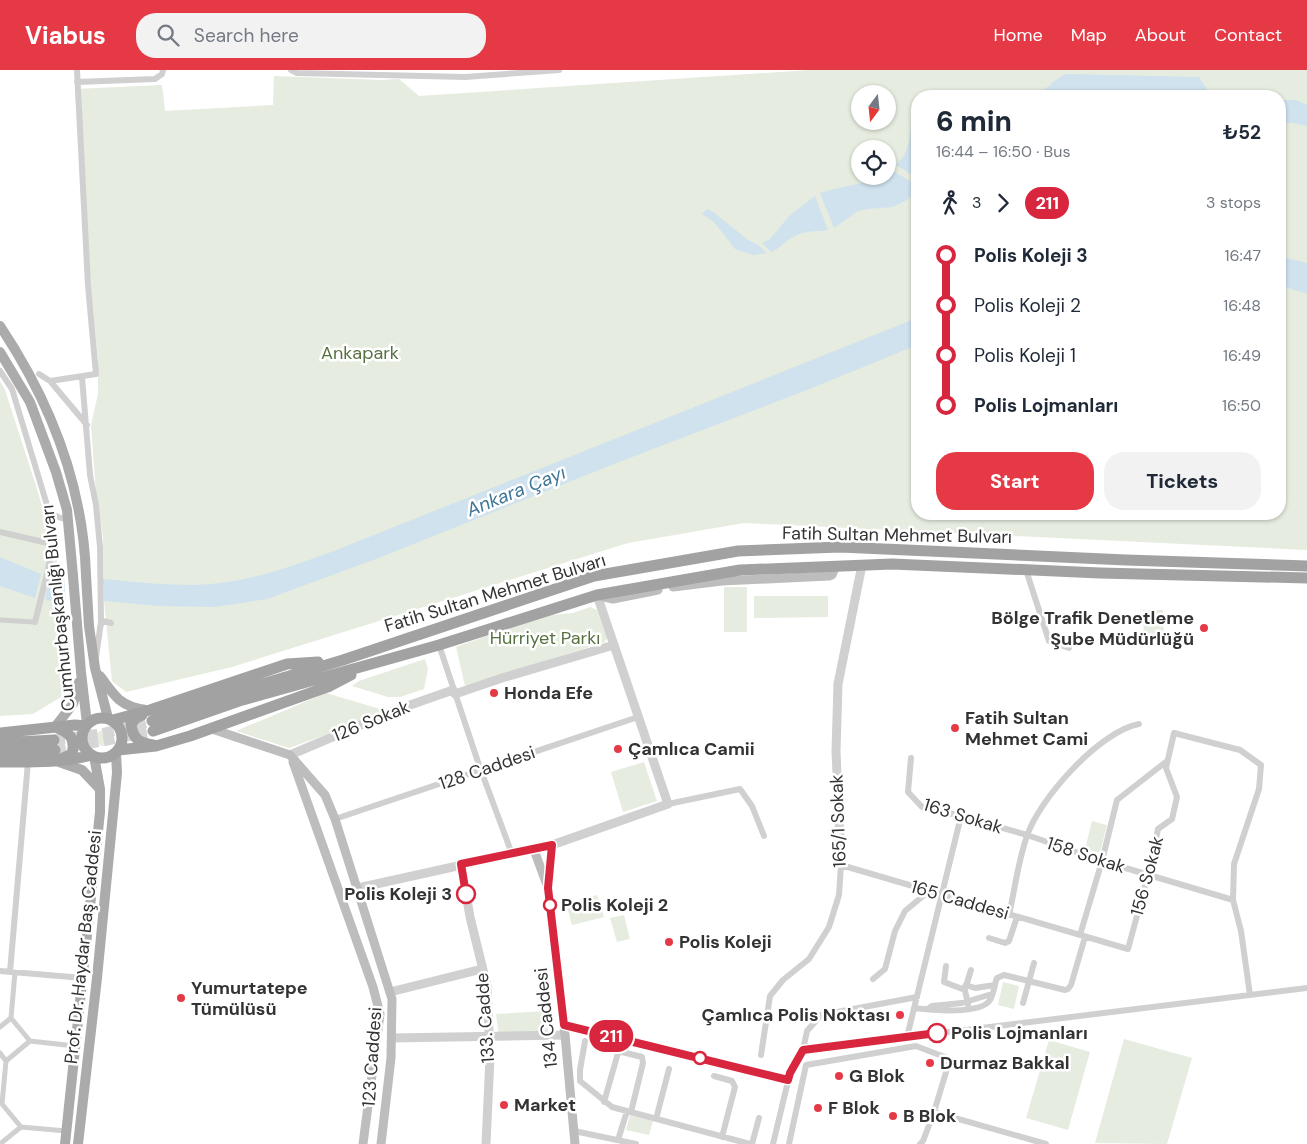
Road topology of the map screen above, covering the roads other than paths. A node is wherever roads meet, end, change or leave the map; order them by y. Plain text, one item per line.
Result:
1 (77, 70) edge
2 (163, 70) edge
3 (291, 70) edge
4 (559, 70) edge
5 (77, 82) junction
6 (0, 326) edge
7 (0, 352) edge
8 (0, 371) edge
9 (39, 374) dead end
10 (82, 377) junction
11 (50, 381) junction
12 (87, 426) junction
13 (49, 511) junction
14 (68, 520) junction
15 (0, 532) edge
16 (52, 544) junction
17 (862, 565) junction
18 (1307, 566) edge
19 (1026, 570) junction
20 (1307, 579) edge
21 (597, 595) junction
22 (0, 620) edge
23 (34, 622) joint
24 (111, 623) dead end
25 (100, 628) junction
26 (439, 645) junction
27 (614, 645) junction
28 (1069, 648) dead end
29 (370, 664) junction
30 (95, 669) junction
31 (81, 672) junction
32 (454, 692) junction
33 (638, 718) junction
34 (111, 719) junction
35 (152, 721) junction
36 (1139, 724) dead end
37 (86, 725) junction
38 (55, 727) junction
39 (212, 729) junction
40 (0, 733) edge
41 (0, 743) edge
42 (156, 746) junction
43 (55, 750) junction
44 (117, 751) junction
45 (0, 753) edge
46 (290, 755) junction
47 (93, 756) junction
48 (911, 758) dead end
49 (0, 762) edge
50 (28, 762) junction
51 (1167, 762) junction
52 (480, 769) junction
53 (100, 789) junction
54 (668, 804) junction
55 (961, 816) junction
56 (336, 819) junction
57 (764, 836) dead end
58 (1027, 836) junction
59 (552, 845) junction
60 (534, 850) junction
61 (512, 854) junction
62 (1102, 861) junction
63 (461, 864) junction
64 (841, 864) junction
65 (1148, 875) junction
66 (358, 888) junction
67 (548, 888) junction
68 (929, 891) junction
69 (942, 894) junction
70 (1233, 900) junction
71 (1009, 915) junction
72 (1017, 917) junction
73 (1083, 936) junction
74 (989, 938) dead end
75 (1034, 963) dead end
76 (946, 966) dead end
77 (482, 968) junction
78 (971, 970) dead end
79 (0, 971) edge
80 (13, 972) junction
81 (83, 978) junction
82 (873, 979) dead end
83 (1029, 981) junction
84 (995, 985) junction
85 (964, 987) junction
86 (1307, 988) edge
87 (390, 992) junction
88 (1250, 995) junction
89 (917, 997) junction
90 (1023, 1003) dead end
91 (968, 1005) junction
92 (914, 1008) junction
93 (11, 1018) junction
94 (564, 1025) junction
95 (0, 1027) edge
96 (565, 1035) junction
97 (489, 1037) junction
98 (907, 1037) junction
99 (392, 1038) junction
100 (30, 1041) junction
101 (585, 1041) dead end
102 (76, 1046) junction
103 (803, 1050) junction
104 (0, 1053) edge
105 (761, 1056) dead end
106 (6, 1061) junction
107 (669, 1069) dead end
108 (714, 1076) dead end
109 (788, 1080) junction
110 (604, 1102) junction
111 (1, 1105) edge
112 (629, 1112) junction
113 (934, 1112) junction
114 (759, 1118) dead end
115 (656, 1119) junction
116 (21, 1127) junction
117 (66, 1131) junction
118 (574, 1131) junction
119 (722, 1137) junction
120 (618, 1140) junction
121 (0, 1144) edge
122 (64, 1144) edge
123 (78, 1144) edge
124 (363, 1144) edge
125 (381, 1144) edge
126 (486, 1144) edge
127 (575, 1144) edge
128 (636, 1144) edge
129 (751, 1144) edge
130 (772, 1144) edge
131 (789, 1144) edge
132 (920, 1144) edge
133 (1046, 1144) edge

1 - 5 street
2 - 5 street
3 - 4 street
5 - 10 street
6 - 30 main road, Cumhurbaşkanlığı Bulvarı, bridge
7 - 14 main road, Cumhurbaşkanlığı Bulvarı, bridge
8 - 13 street
9 - 11 street
10 - 11 street
10 - 12 street
11 - 12 street
12 - 25 street
13 - 14 street
13 - 16 street
14 - 31 main road, Cumhurbaşkanlığı Bulvarı, bridge
15 - 16 street
16 - 23 street
17 - 19 highway, Fatih Sultan Mehmet Bulvarı
17 - 21 highway, Fatih Sultan Mehmet Bulvarı
17 - 64 street, 165/1 Sokak
18 - 35 highway, Fatih Sultan Mehmet Bulvarı
19 - 20 highway, Fatih Sultan Mehmet Bulvarı
19 - 28 street
21 - 26 highway, Fatih Sultan Mehmet Bulvarı
21 - 27 street
22 - 23 street
24 - 25 street
25 - 30 street
26 - 29 highway, Fatih Sultan Mehmet Bulvarı
26 - 32 street
27 - 32 street, 126 Sokak
27 - 33 street
29 - 35 highway, Fatih Sultan Mehmet Bulvarı
29 - 39 highway
30 - 34 main road, Cumhurbaşkanlığı Bulvarı
30 - 35 main road
31 - 37 main road, Cumhurbaşkanlığı Bulvarı
31 - 38 main road
32 - 46 street, 126 Sokak
32 - 52 street
33 - 52 street, 128 Caddesi
33 - 54 street
34 - 35 highway
34 - 37 highway
34 - 44 highway
35 - 42 highway
36 - 58 street
37 - 38 highway
37 - 47 highway
38 - 40 highway
38 - 43 highway
39 - 42 highway
39 - 46 main road
41 - 43 highway
42 - 44 highway
43 - 45 highway
43 - 47 highway
43 - 50 highway
43 - 53 main road
44 - 47 highway
44 - 123 main road, Prof. Dr. Haydar Baş Caddesi
46 - 56 main road, 123 Caddesi
46 - 124 main road, 123 Caddesi
47 - 53 main road, Prof. Dr. Haydar Baş Caddesi
48 - 55 street, 163 Sokak
49 - 50 highway
50 - 80 street
51 - 62 street
51 - 65 street, 156 Sokak
51 - 70 street, 156 Sokak
52 - 56 street, 128 Caddesi
52 - 61 street
53 - 81 main road, Prof. Dr. Haydar Baş Caddesi
54 - 57 street
54 - 59 street
55 - 58 street, 163 Sokak
55 - 69 street
56 - 66 main road, 123 Caddesi
58 - 62 street, 158 Sokak
58 - 71 street
59 - 60 street
59 - 67 main road, 134 Caddesi
60 - 61 street
60 - 67 main road, 134 Caddesi
61 - 63 street
62 - 65 street, 158 Sokak
62 - 73 street
63 - 66 street
63 - 77 street, 133. Cadde
64 - 68 street, 165 Caddesi
64 - 105 street, 165/1 Sokak
65 - 70 street, 158 Sokak
65 - 73 street, 156 Sokak
66 - 87 main road, 123 Caddesi
67 - 94 main road, 134 Caddesi
68 - 69 street, 165 Caddesi
68 - 82 street
69 - 71 street, 165 Caddesi
69 - 89 street
70 - 88 street
71 - 72 street, 165 Caddesi
72 - 73 street, 165 Caddesi
72 - 74 street
73 - 83 street
75 - 83 street
76 - 85 street
77 - 87 street
77 - 97 street, 133. Cadde
78 - 85 street
79 - 80 street
80 - 81 street
80 - 93 street
81 - 102 main road, Prof. Dr. Haydar Baş Caddesi
83 - 84 street
83 - 90 street
84 - 85 street
84 - 91 street
85 - 91 street
86 - 88 street
87 - 99 main road, 123 Caddesi
88 - 98 street
89 - 92 street
89 - 103 street
91 - 92 street
92 - 98 street
93 - 95 street
93 - 100 street
94 - 96 main road, 134 Caddesi
94 - 109 street
96 - 97 street
96 - 118 main road, 134 Caddesi
97 - 99 street
97 - 126 street, 133. Cadde
98 - 103 street
99 - 125 main road, 123 Caddesi
100 - 102 street
100 - 106 street
101 - 110 street
102 - 117 main road, Prof. Dr. Haydar Baş Caddesi
103 - 109 street
104 - 106 street
106 - 111 street
107 - 115 street
108 - 119 street
109 - 130 street
110 - 112 street
110 - 112 street
111 - 116 street
112 - 115 street
112 - 120 street
113 - 131 street
113 - 132 street
113 - 133 street
114 - 129 street
115 - 119 street
116 - 117 street
116 - 121 street
117 - 122 main road, Prof. Dr. Haydar Baş Caddesi
118 - 120 street
118 - 127 main road, 134 Caddesi
119 - 129 street
120 - 128 street

